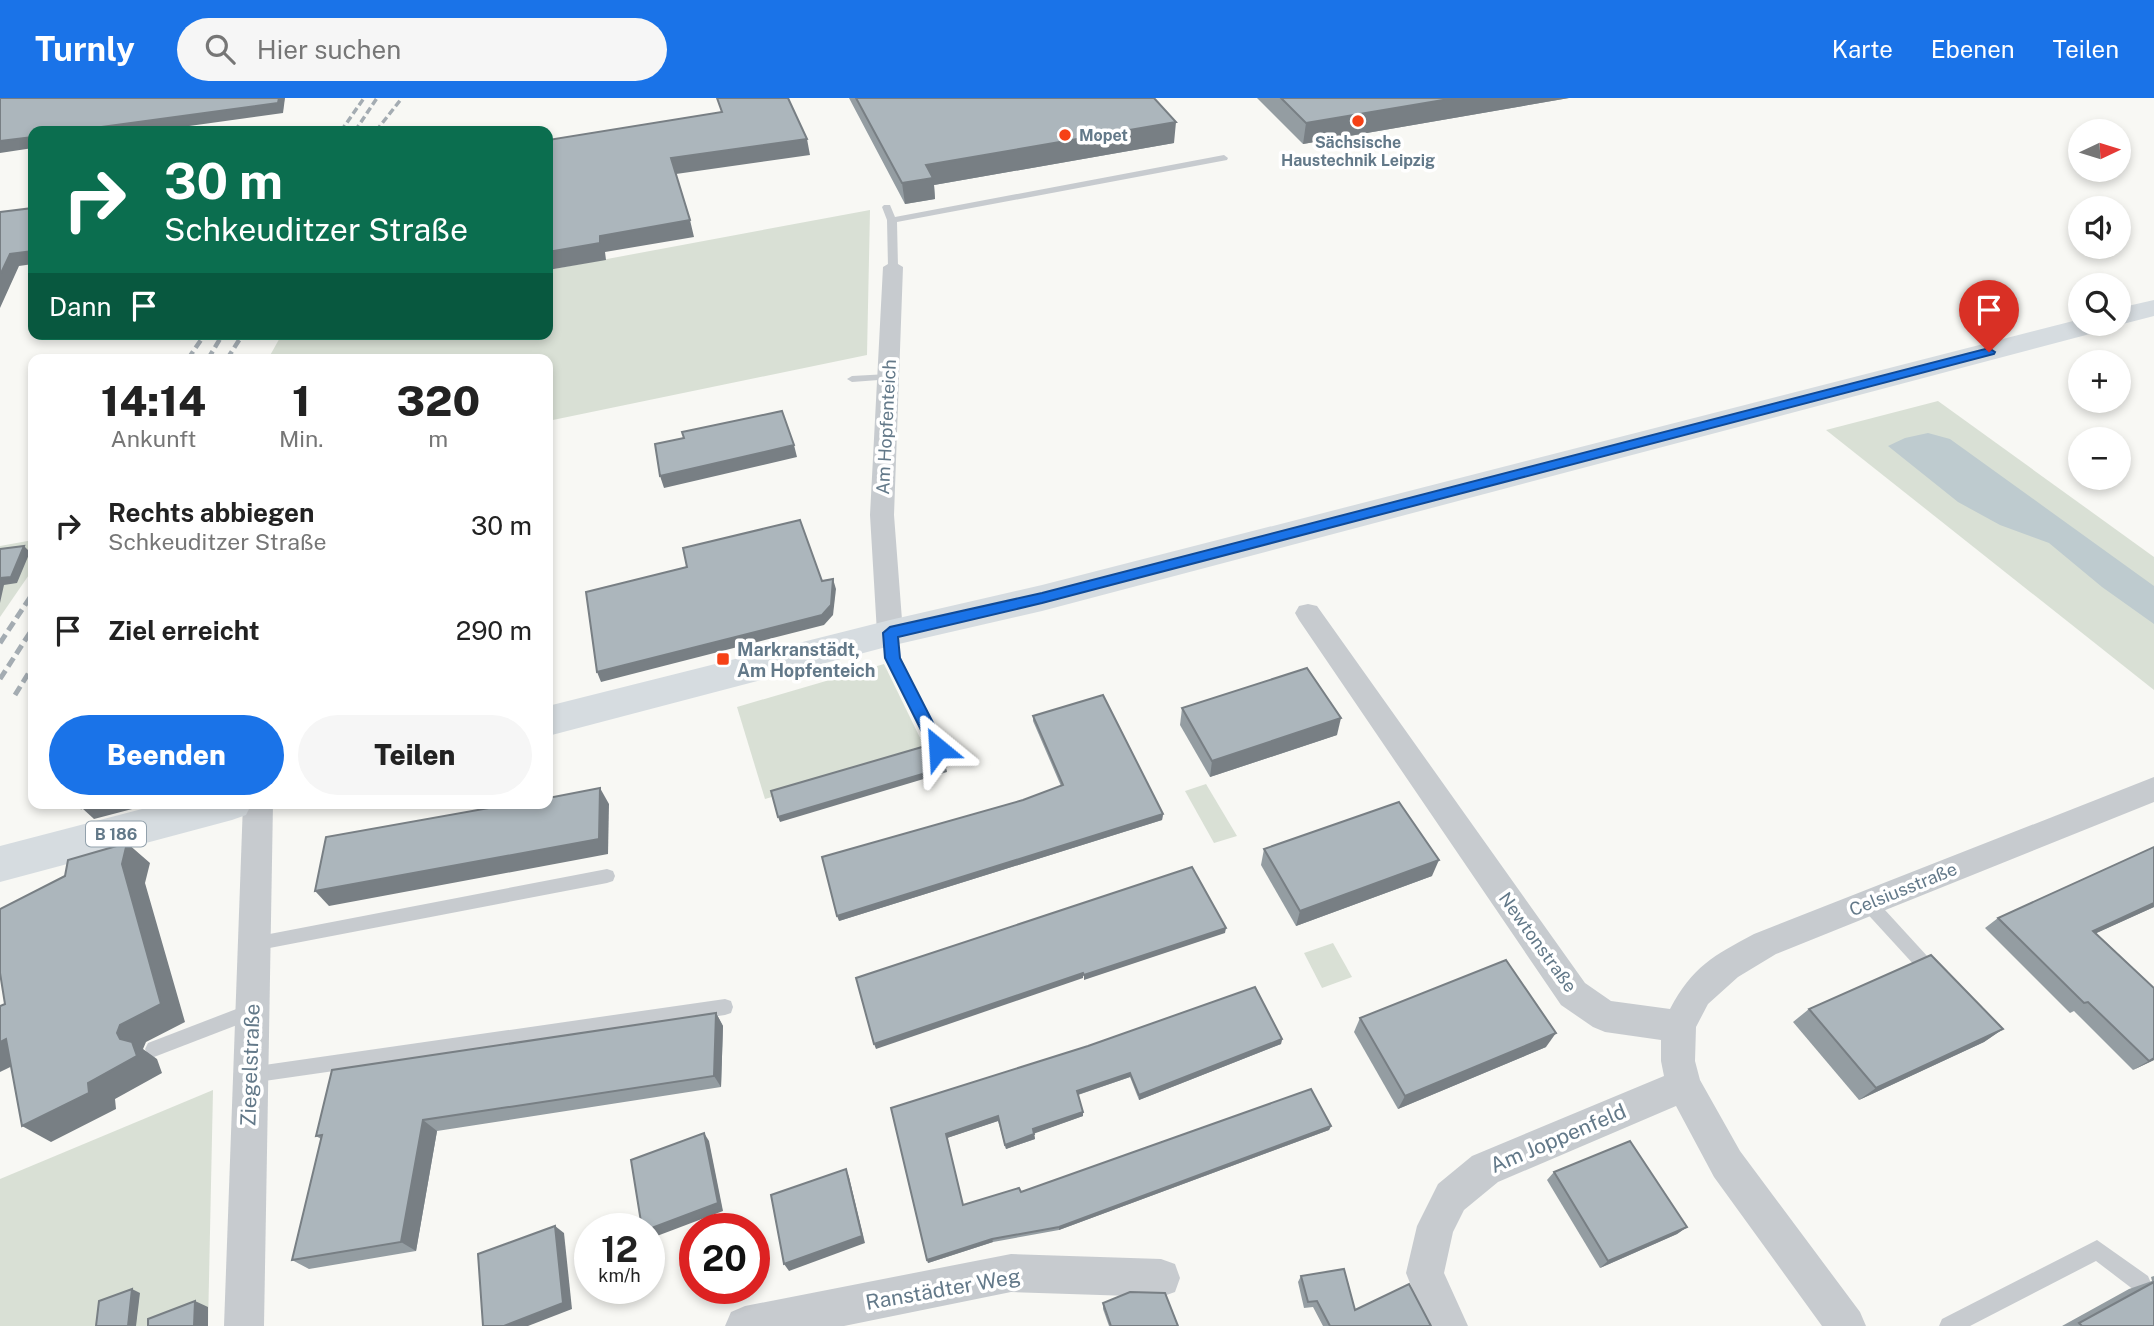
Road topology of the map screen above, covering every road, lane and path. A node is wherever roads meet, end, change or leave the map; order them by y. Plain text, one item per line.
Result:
1 (1224, 158) dead end
2 (887, 207) dead end
3 (892, 220) junction
4 (893, 267) joint
5 (2154, 308) edge
6 (2131, 314) edge
7 (2068, 331) edge
8 (888, 377) junction
9 (852, 379) dead end
10 (1308, 613) dead end
11 (890, 633) junction
12 (553, 720) edge
13 (938, 748) edge
14 (2154, 789) edge
15 (209, 809) edge
16 (258, 809) edge
17 (0, 864) edge
18 (607, 876) dead end
19 (1868, 903) junction
20 (254, 944) junction
21 (1941, 983) edge
22 (725, 1007) dead end
23 (251, 1011) junction
24 (1679, 1026) junction
25 (154, 1049) dead end
26 (249, 1075) junction
27 (1684, 1085) junction
28 (1161, 1278) dead end
29 (2141, 1283) dead end
30 (854, 1315) edge
31 (244, 1326) edge
32 (744, 1326) edge
33 (1448, 1326) edge
34 (1846, 1326) edge
35 (1949, 1326) edge

1 - 3 lane
2 - 3 lane, Am Hopfenteich
3 - 4 lane, Am Hopfenteich
4 - 8 street, Am Hopfenteich
5 - 6 main road
7 - 11 main road
8 - 9 lane
8 - 11 street, Am Hopfenteich
10 - 24 street, Newtonstraße
11 - 12 main road
11 - 13 lane
14 - 19 street, Celsiusstraße
15 - 17 main road, B 186
16 - 20 street, Ziegelstraße
18 - 20 lane
19 - 21 lane
19 - 24 street, Celsiusstraße
20 - 23 street, Ziegelstraße
22 - 26 lane
23 - 25 lane
23 - 26 street, Ziegelstraße
24 - 27 street
26 - 31 street, Ziegelstraße
27 - 33 street, Am Joppenfeld
27 - 34 street
28 - 30 street, Ranstädter Weg
29 - 35 lane
30 - 32 street, Ranstädter Weg

